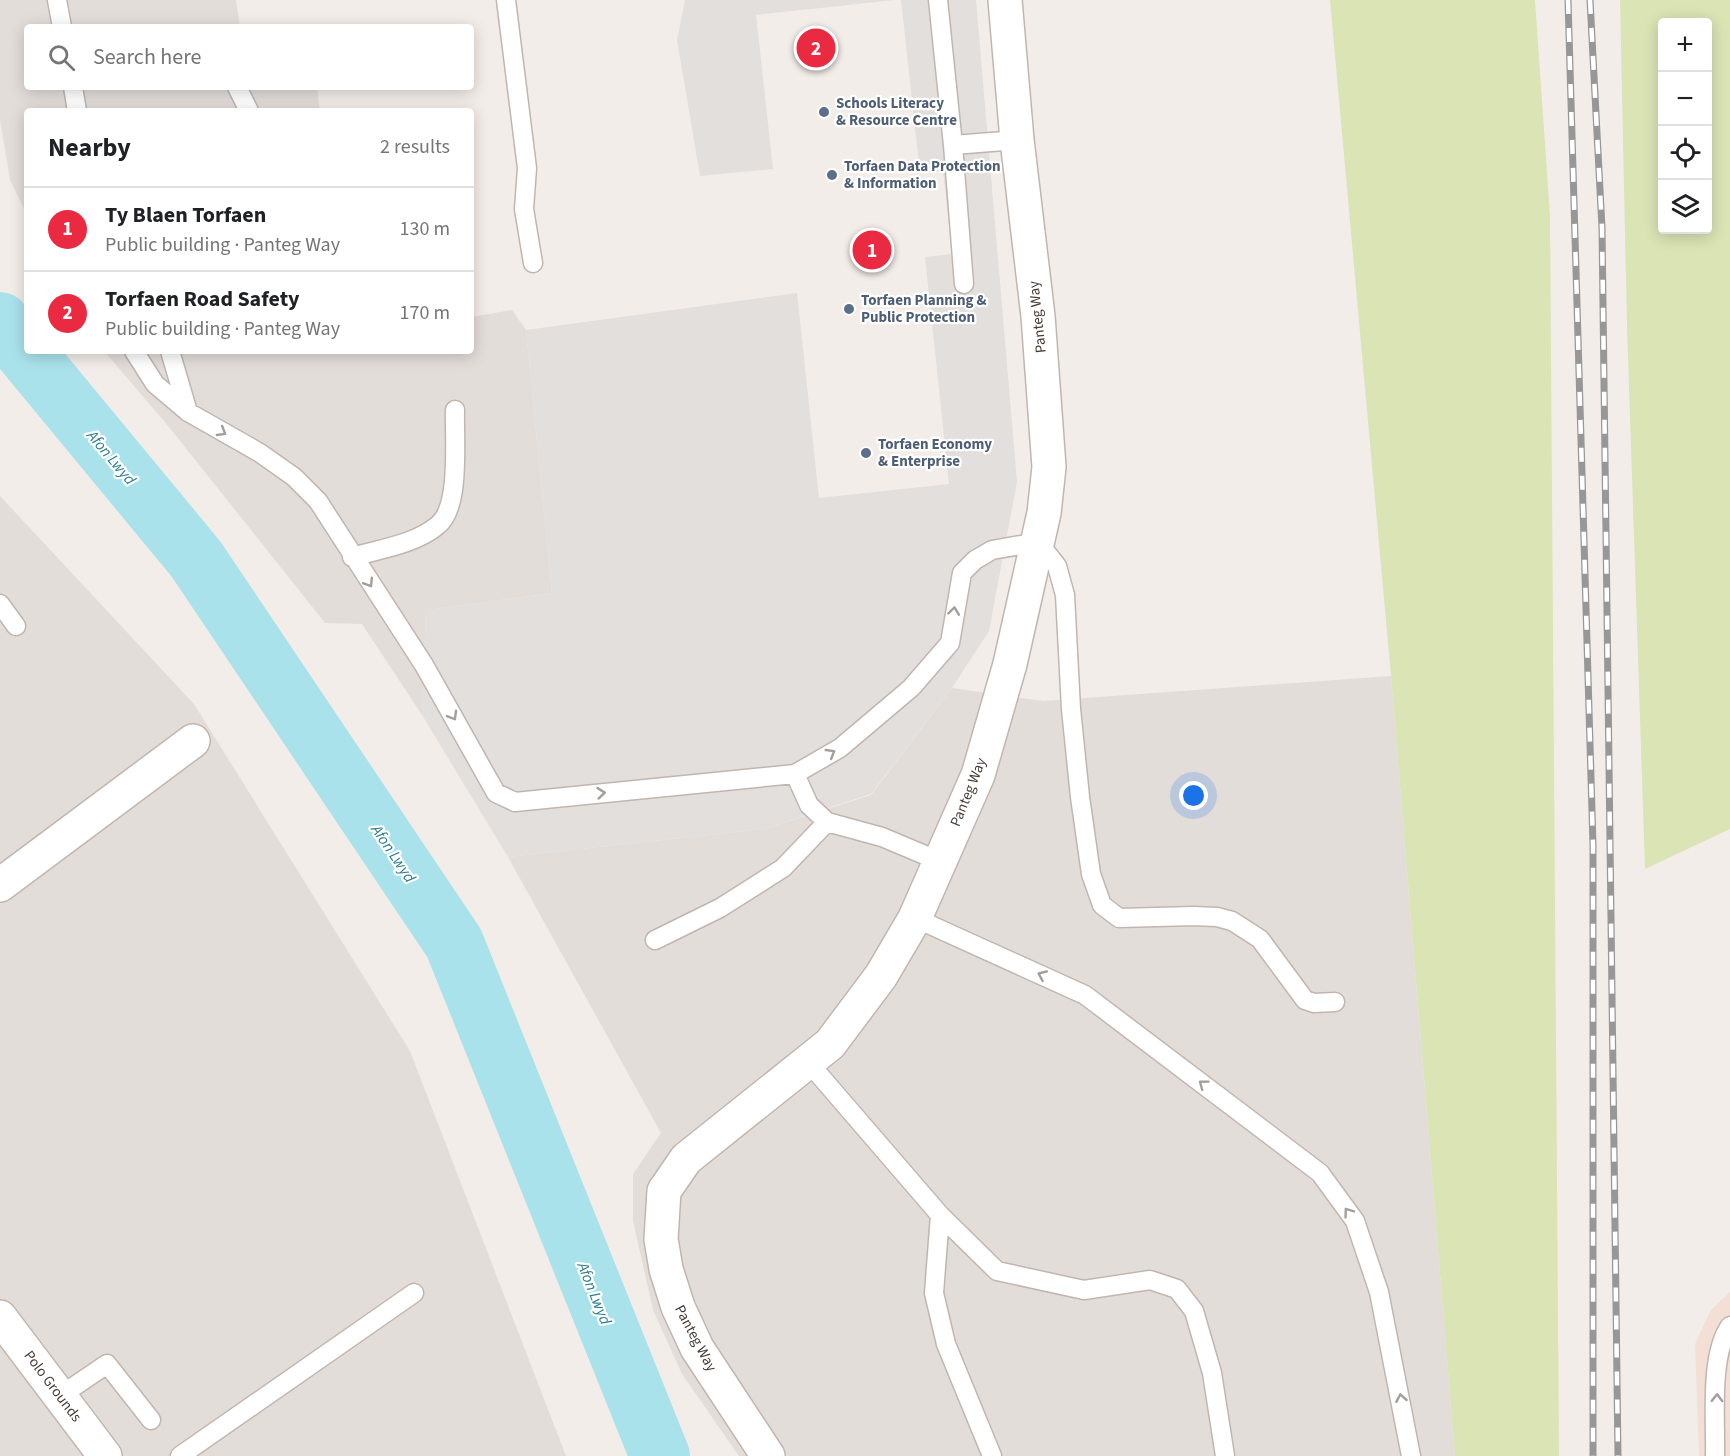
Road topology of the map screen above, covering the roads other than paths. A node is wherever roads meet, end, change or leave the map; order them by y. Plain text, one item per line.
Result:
1 (57, 0) edge
2 (506, 0) edge
3 (938, 0) edge
4 (1005, 0) edge
5 (61, 24) edge
6 (74, 90) edge
7 (238, 90) edge
8 (76, 108) edge
9 (248, 108) edge
10 (1017, 140) junction
11 (953, 145) junction
12 (533, 263) dead end
13 (964, 284) dead end
14 (136, 354) edge
15 (171, 354) edge
16 (455, 410) dead end
17 (188, 412) junction
18 (1038, 542) junction
19 (352, 556) junction
20 (0, 604) edge
21 (16, 626) dead end
22 (193, 741) dead end
23 (795, 774) junction
24 (827, 822) junction
25 (939, 861) junction
26 (0, 885) edge
27 (915, 918) junction
28 (655, 940) dead end
29 (1335, 1002) dead end
30 (809, 1063) junction
31 (940, 1215) junction
32 (414, 1293) dead end
33 (0, 1317) edge
34 (1730, 1326) edge
35 (60, 1396) junction
36 (151, 1420) dead end
37 (105, 1456) edge
38 (180, 1456) edge
39 (768, 1456) edge
40 (992, 1456) edge
41 (1225, 1456) edge
42 (1411, 1456) edge
43 (1715, 1456) edge

1 - 5 lane
2 - 12 lane
3 - 11 lane
4 - 10 street, Panteg Way
6 - 8 lane
7 - 9 lane
10 - 11 lane
10 - 18 street, Panteg Way
11 - 13 lane
14 - 17 lane
15 - 17 lane
16 - 19 lane
17 -> 19 lane
23 -> 18 lane
18 - 25 street, Panteg Way
18 - 29 lane
19 -> 23 lane
20 - 21 lane
22 - 26 street
23 - 24 lane
24 - 25 lane
24 - 28 lane
25 - 27 street, Panteg Way
27 - 30 street, Panteg Way
42 -> 27 lane
30 - 31 lane
30 - 39 street, Panteg Way
31 - 40 lane
31 - 41 lane
32 - 38 lane
33 - 35 street, Polo Grounds
43 -> 34 lane
35 - 36 lane
35 - 37 street, Polo Grounds

